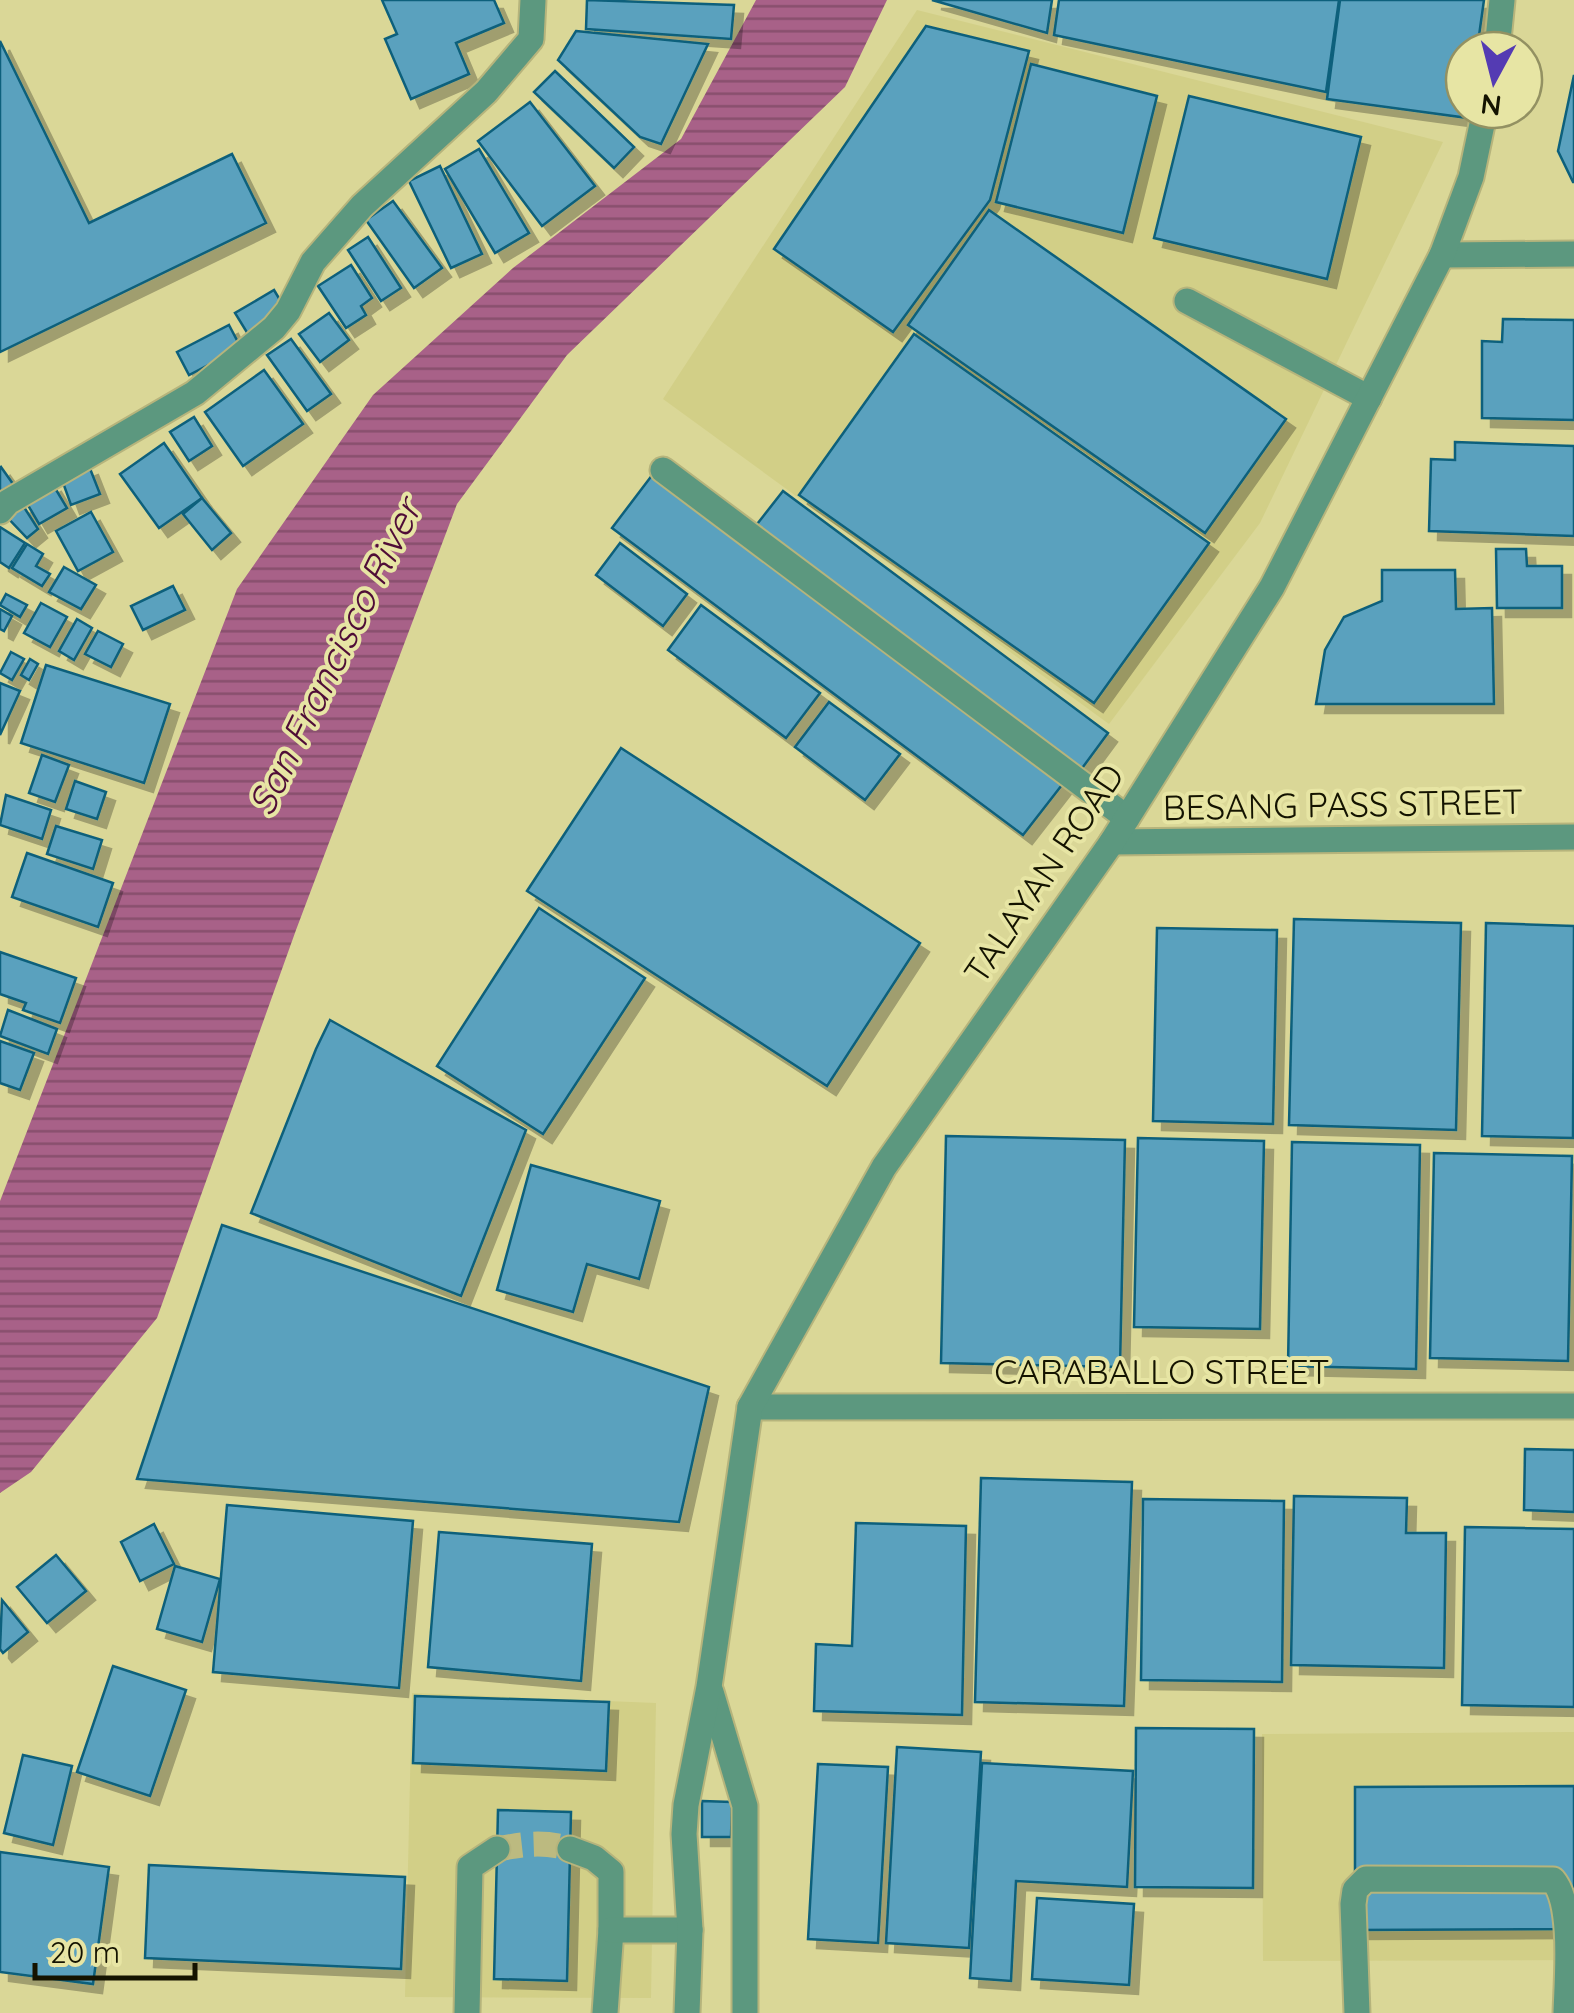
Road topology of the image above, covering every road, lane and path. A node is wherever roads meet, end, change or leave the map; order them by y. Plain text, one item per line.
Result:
1 (533, 0) edge
2 (1502, 0) edge
3 (1499, 30) edge
4 (1481, 130) edge
5 (1574, 254) edge
6 (1442, 255) junction
7 (1187, 300) dead end
8 (1369, 398) junction
9 (663, 470) dead end
10 (0, 511) edge
11 (1127, 818) junction
12 (1574, 836) edge
13 (1112, 842) junction
14 (1574, 1406) edge
15 (750, 1407) junction
16 (709, 1687) junction
17 (497, 1849) dead end
18 (570, 1849) tunnel mouth
19 (611, 1930) junction
20 (690, 1930) junction
21 (467, 2013) edge
22 (604, 2013) edge
23 (687, 2013) edge
24 (746, 2013) edge
25 (1357, 2013) edge
26 (1566, 2013) edge

1 - 10 street
2 - 3 street
4 - 6 street, TALAYAN ROAD
5 - 6 street
6 - 8 street, TALAYAN ROAD
7 - 8 street
8 - 11 street, TALAYAN ROAD
9 - 11 street
11 - 13 street, TALAYAN ROAD
12 - 13 street, BESANG PASS STREET
13 - 15 street, TALAYAN ROAD
14 - 15 street, CARABALLO STREET
15 - 16 street, TALAYAN ROAD
16 - 20 street, TALAYAN ROAD
16 - 24 street, TALAYAN ROAD
17 - 21 street
18 - 19 street
19 - 20 street
19 - 22 street
20 - 23 street, TALAYAN ROAD
25 - 26 street

